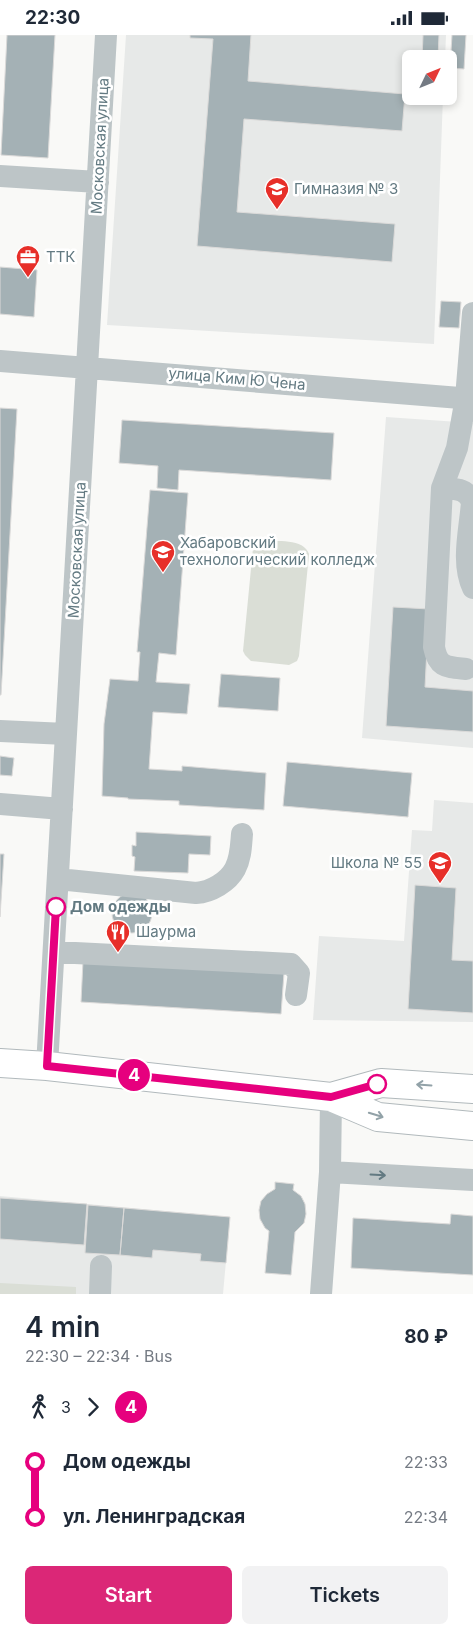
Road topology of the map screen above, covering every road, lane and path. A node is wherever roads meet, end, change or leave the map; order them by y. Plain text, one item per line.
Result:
1 (106, 35) edge
2 (0, 176) edge
3 (98, 181) junction
4 (473, 313) edge
5 (0, 361) edge
6 (87, 367) junction
7 (470, 399) edge
8 (442, 488) junction
9 (473, 588) edge
10 (466, 669) dead end
11 (0, 731) edge
12 (66, 734) junction
13 (0, 804) edge
14 (62, 809) junction
15 (242, 834) dead end
16 (58, 879) junction
17 (54, 953) junction
18 (296, 995) dead end
19 (0, 1063) edge
20 (47, 1066) junction
21 (473, 1089) edge
22 (331, 1097) junction
23 (473, 1126) edge
24 (330, 1172) junction
25 (473, 1180) edge
26 (101, 1266) dead end
27 (100, 1294) edge
28 (321, 1294) edge

1 - 3 street, Московская улица
2 - 3 street
3 - 6 street, Московская улица
4 - 7 street
5 - 6 street, улица Ким Ю Чена
6 - 7 street, улица Ким Ю Чена
6 - 12 street, Московская улица
7 - 8 street
8 - 9 street
8 - 10 street
11 - 12 street
12 - 14 street, Московская улица
13 - 14 street
14 - 16 street, Московская улица
15 - 16 street
16 - 17 street, Московская улица
17 - 18 street
17 - 20 street, Московская улица
19 - 20 main road
20 - 22 main road
21 -> 22 main road
22 -> 23 main road
22 - 24 street
24 -> 25 street
24 - 28 street
26 - 27 street

